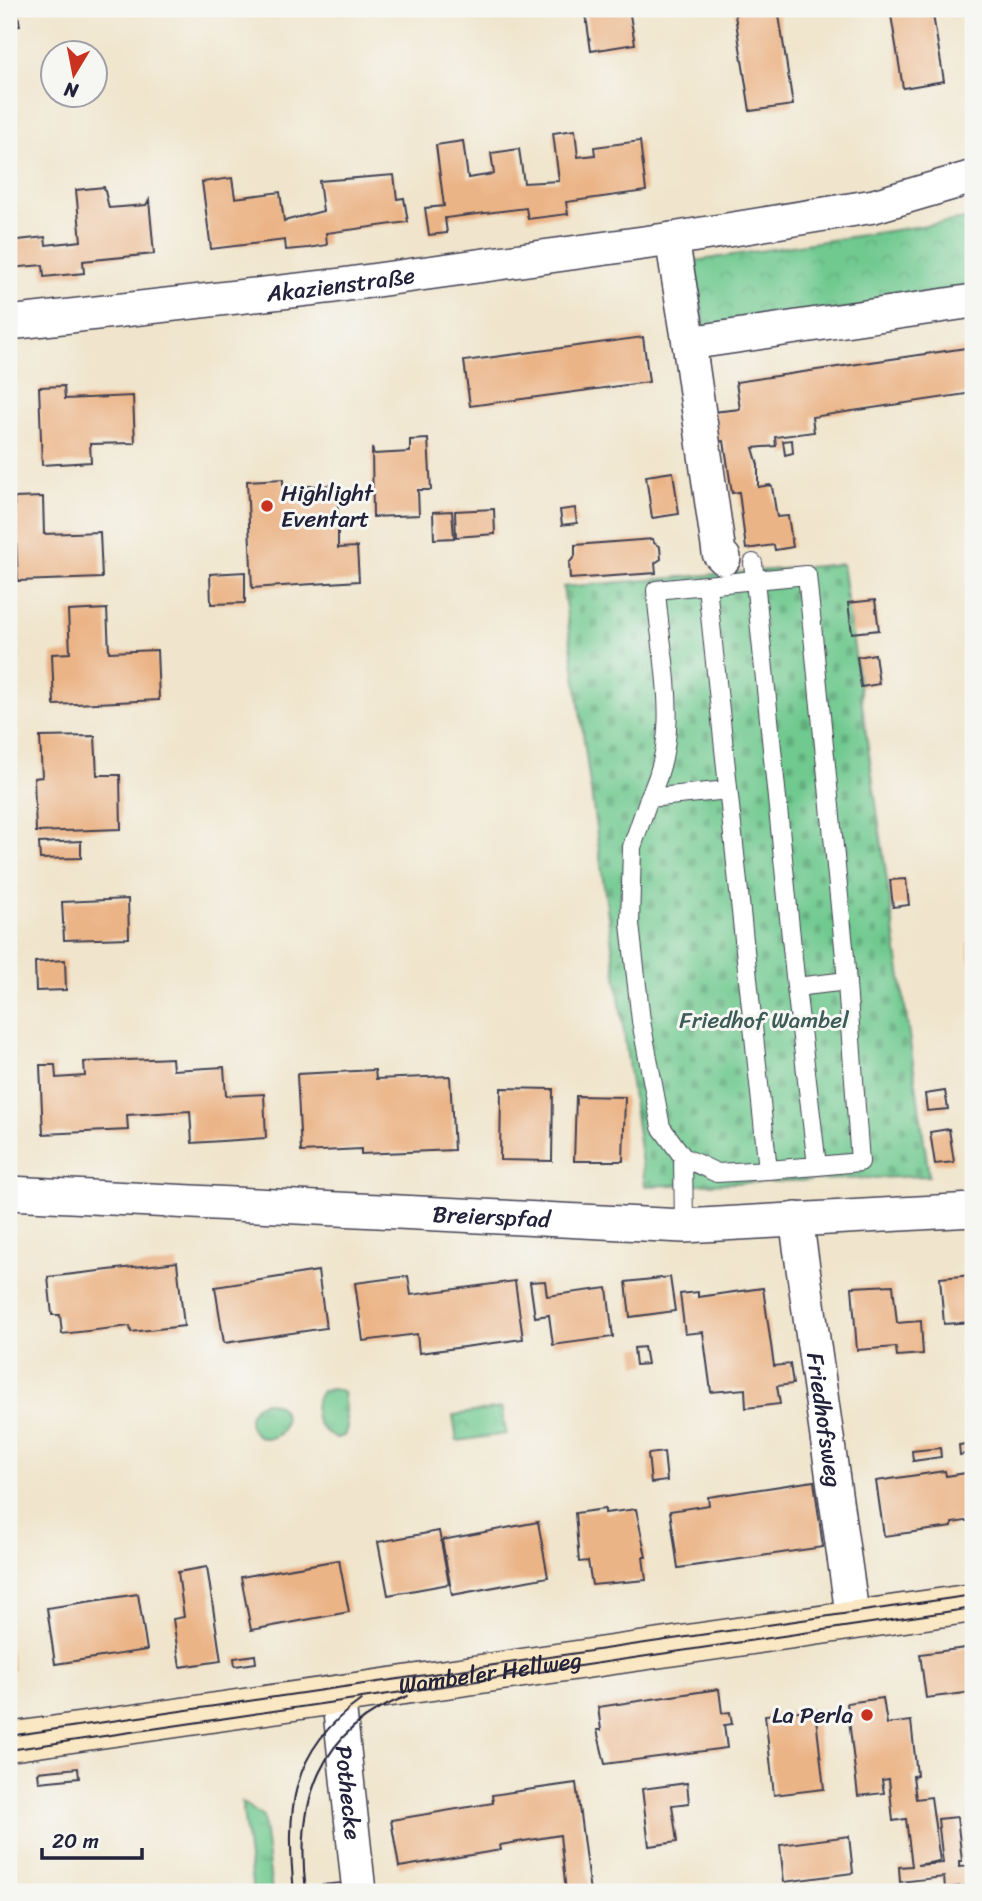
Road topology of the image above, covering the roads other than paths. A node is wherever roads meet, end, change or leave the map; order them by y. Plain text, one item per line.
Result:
1 (973, 177) edge
2 (672, 239) junction
3 (973, 300) edge
4 (9, 323) edge
5 (690, 343) junction
6 (744, 567) junction
7 (707, 586) junction
8 (728, 790) junction
9 (649, 798) junction
10 (847, 982) junction
11 (796, 986) junction
12 (684, 1157) junction
13 (817, 1166) junction
14 (768, 1170) junction
15 (9, 1193) edge
16 (973, 1210) edge
17 (796, 1219) junction
18 (684, 1226) junction
19 (973, 1603) edge
20 (853, 1620) junction
21 (338, 1693) junction
22 (9, 1742) edge
23 (359, 1892) edge

1 - 2 street, Akazienstraße
2 - 4 street, Akazienstraße
2 - 5 street
3 - 5 street
5 - 6 street
6 - 7 lane
6 - 10 lane
6 - 11 lane
7 - 8 lane
7 - 9 lane
8 - 9 lane
8 - 14 lane
9 - 12 lane
10 - 11 lane
10 - 13 lane
11 - 13 lane
12 - 14 lane
12 - 18 lane
13 - 14 lane
15 - 18 street, Breierspfad
16 - 17 street, Breierspfad
17 - 18 street, Breierspfad
17 - 20 street, Friedhofsweg
19 - 20 main road, Wambeler Hellweg
20 - 21 main road, Wambeler Hellweg
21 - 22 main road, Wambeler Hellweg
21 - 23 street, Pothecke

